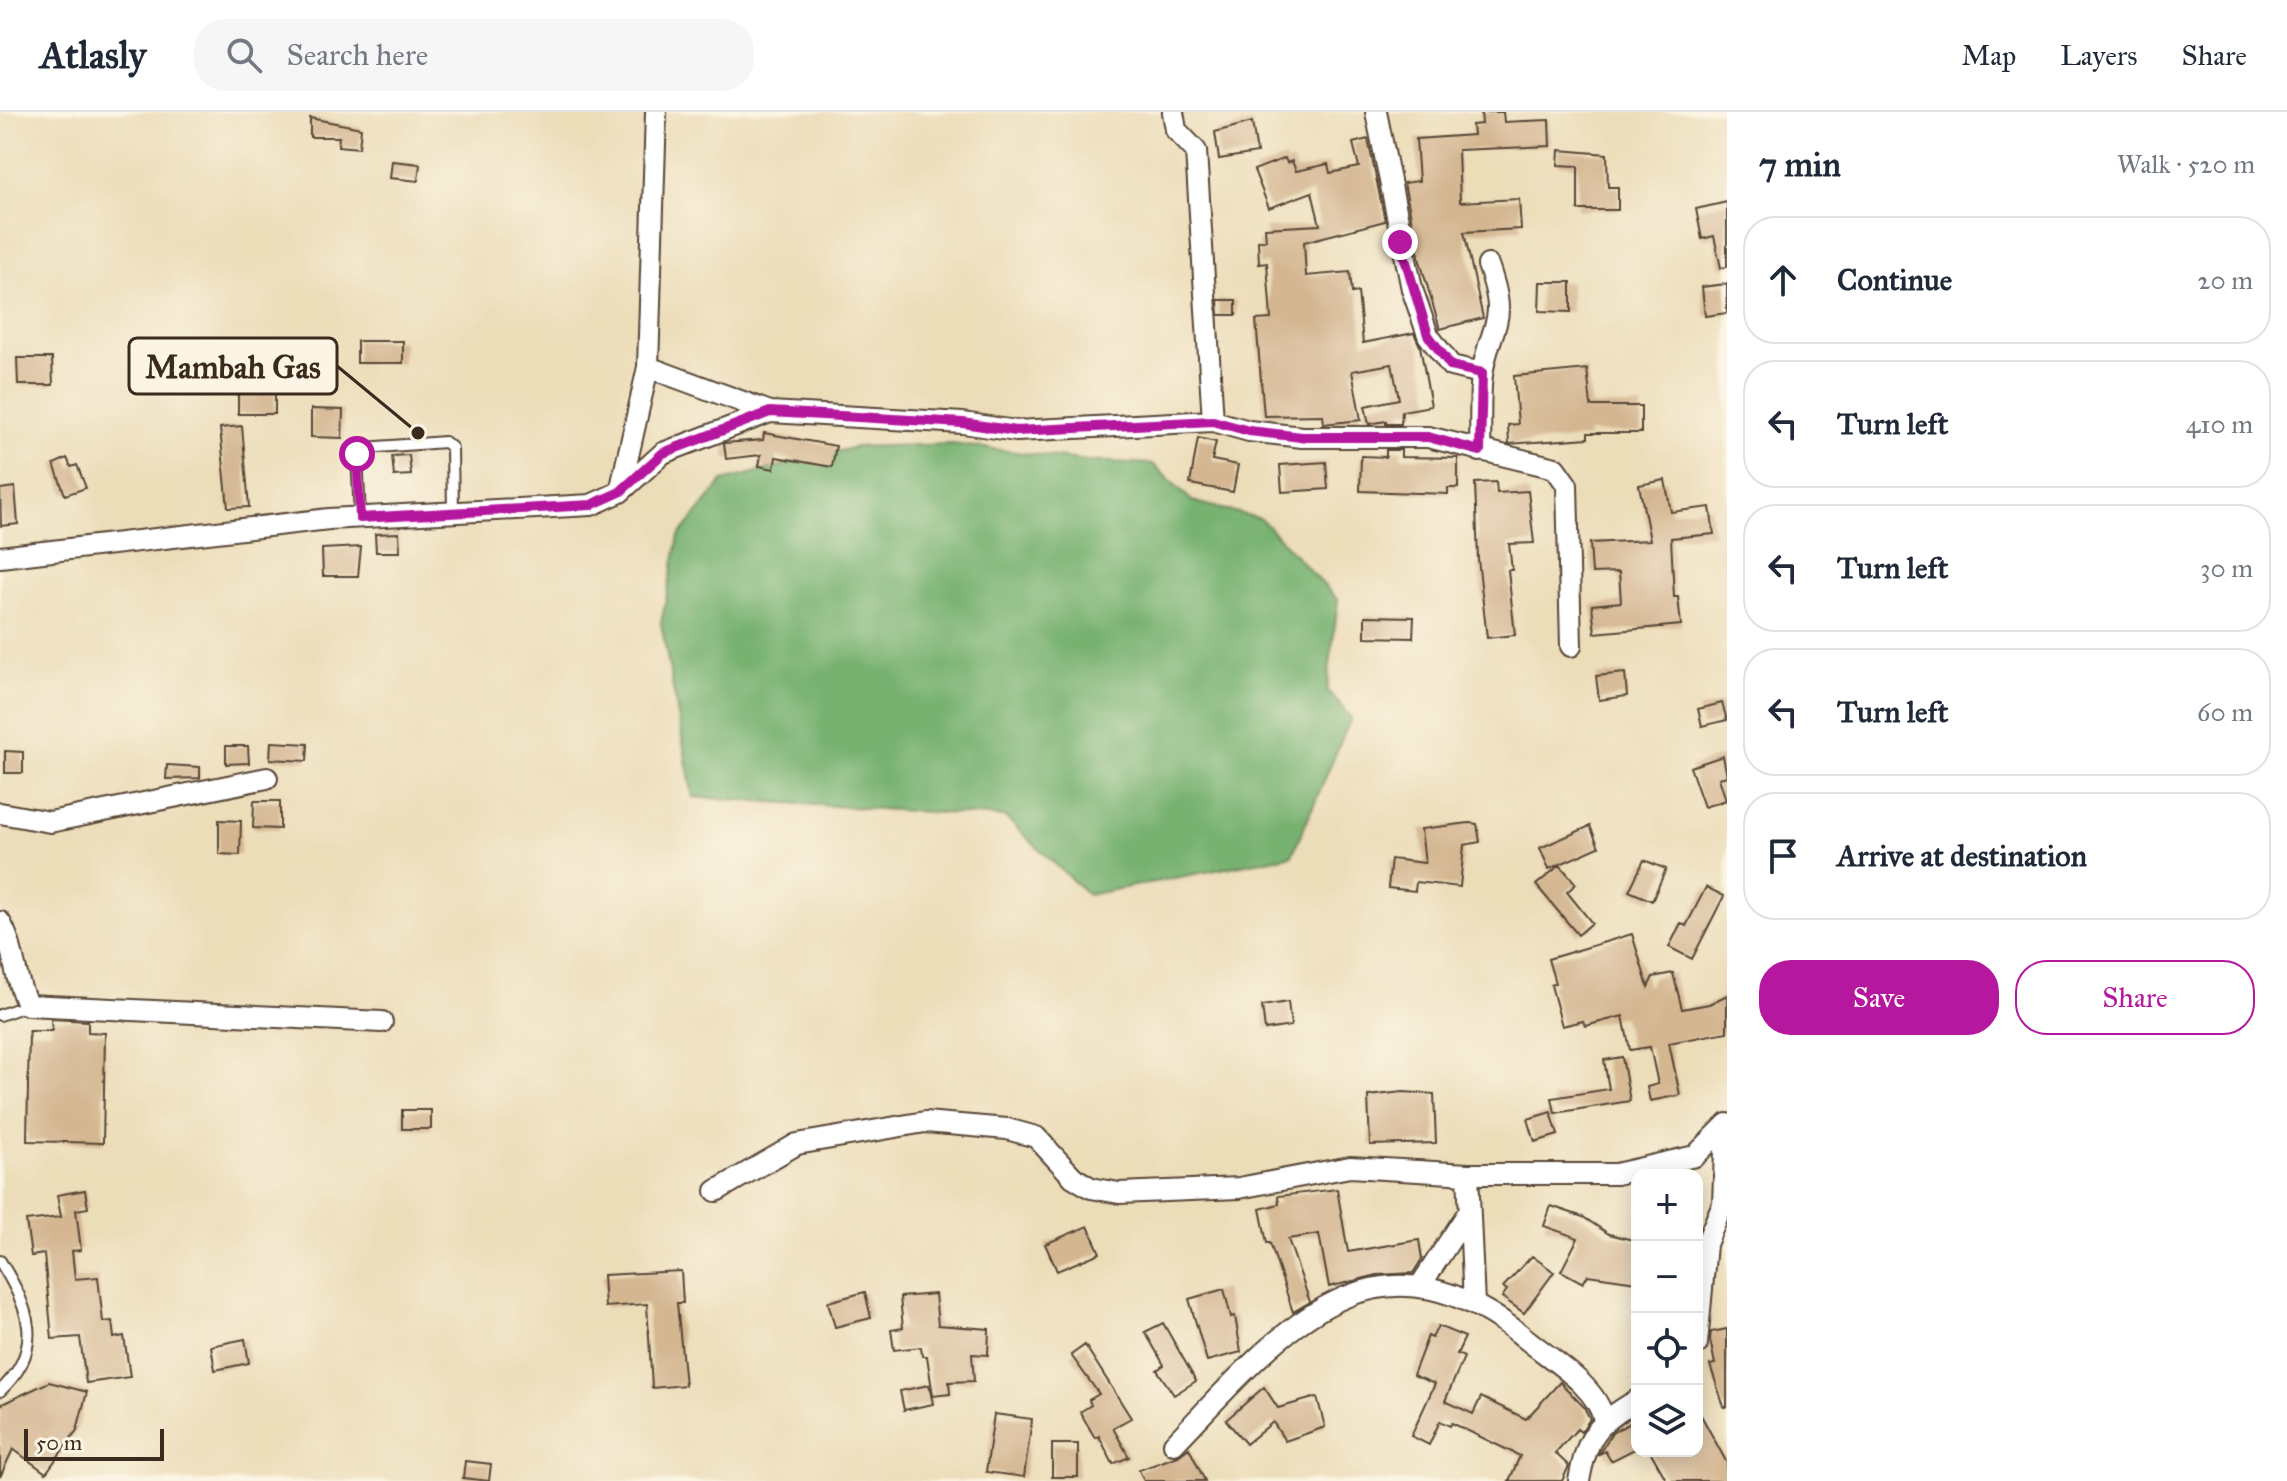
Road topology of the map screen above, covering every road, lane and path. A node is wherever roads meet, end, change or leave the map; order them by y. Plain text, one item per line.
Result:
1 (656, 112) edge
2 (1173, 112) edge
3 (1376, 112) edge
4 (1488, 265) dead end
5 (648, 367) junction
6 (1482, 373) junction
7 (770, 412) junction
8 (1213, 421) junction
9 (1480, 451) junction
10 (620, 492) junction
11 (453, 512) junction
12 (360, 518) junction
13 (0, 557) edge
14 (1571, 646) dead end
15 (267, 778) dead end
16 (0, 813) edge
17 (0, 922) edge
18 (28, 1005) junction
19 (0, 1015) edge
20 (382, 1022) dead end
21 (1727, 1125) edge
22 (1695, 1156) junction
23 (1726, 1163) edge
24 (1468, 1174) junction
25 (716, 1191) dead end
26 (1468, 1213) junction
27 (0, 1261) edge
28 (1420, 1286) junction
29 (1474, 1304) junction
30 (1700, 1313) edge
31 (0, 1391) edge
32 (1631, 1404) edge
33 (1604, 1420) junction
34 (1174, 1444) dead end
35 (1579, 1481) edge

1 - 5 street
2 - 8 street
3 - 6 street
4 - 6 street
5 - 7 street
5 - 10 street
6 - 9 street
7 - 8 street
7 - 10 street
8 - 9 street
9 - 14 street
10 - 11 street
11 - 12 street
11 - 12 lane
12 - 13 street
15 - 16 street
17 - 18 street
18 - 19 lane
18 - 20 street
21 - 22 street
21 - 23 street
22 - 23 street
22 - 24 street
23 - 30 street
24 - 25 street
24 - 26 street
26 - 28 street
26 - 29 street
27 - 31 lane
28 - 29 street
28 - 34 street
29 - 33 street
32 - 33 street
33 - 35 street

